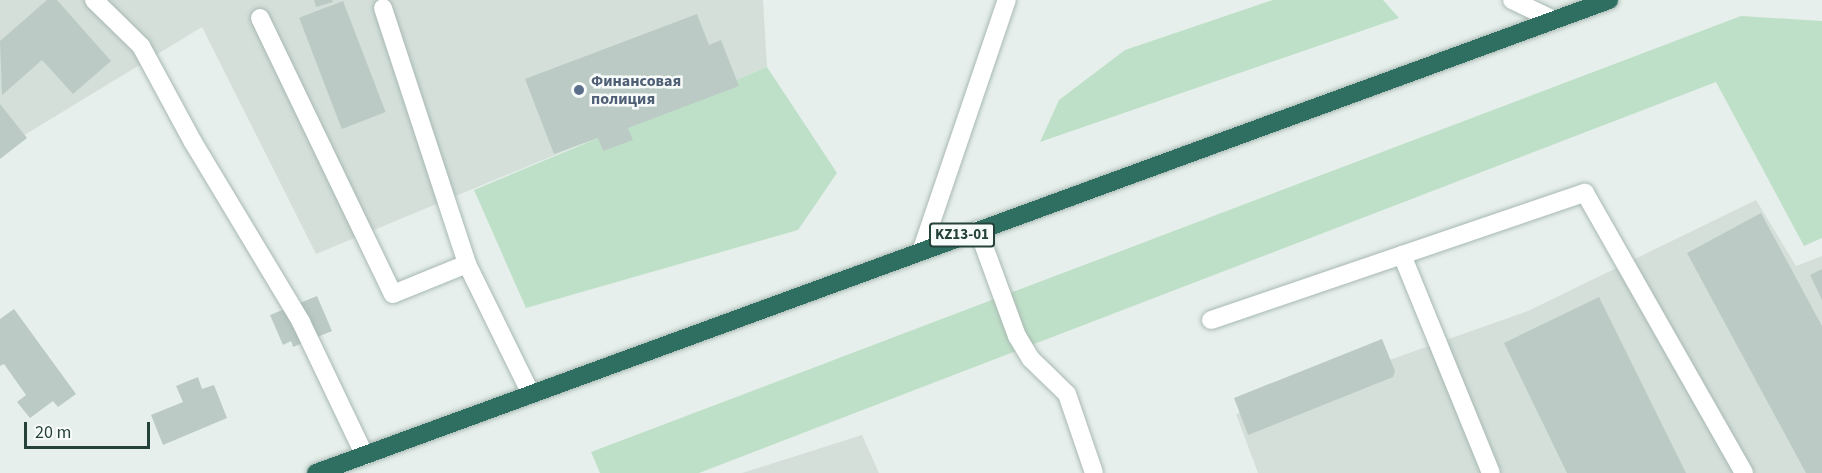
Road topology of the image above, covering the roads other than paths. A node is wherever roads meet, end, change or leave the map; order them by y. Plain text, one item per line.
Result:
1 (93, 0) edge
2 (1007, 0) edge
3 (1512, 0) edge
4 (1609, 0) edge
5 (383, 8) dead end
6 (260, 18) dead end
7 (1554, 20) junction
8 (978, 230) junction
9 (922, 249) junction
10 (1402, 255) junction
11 (467, 264) junction
12 (1211, 320) dead end
13 (531, 394) junction
14 (365, 456) junction
15 (316, 473) edge
16 (1094, 473) edge
17 (1491, 473) edge
18 (1743, 473) edge

1 - 14 street
2 - 9 street
3 - 7 street
4 - 7 highway, KZ13-01
5 - 11 street
6 - 11 street
7 - 8 highway, KZ13-01
8 - 9 highway, KZ13-01
8 - 16 street
9 - 13 highway, KZ13-01
10 - 12 street
10 - 17 street
10 - 18 street
11 - 13 street
13 - 14 highway, KZ13-01
14 - 15 highway, KZ13-01

